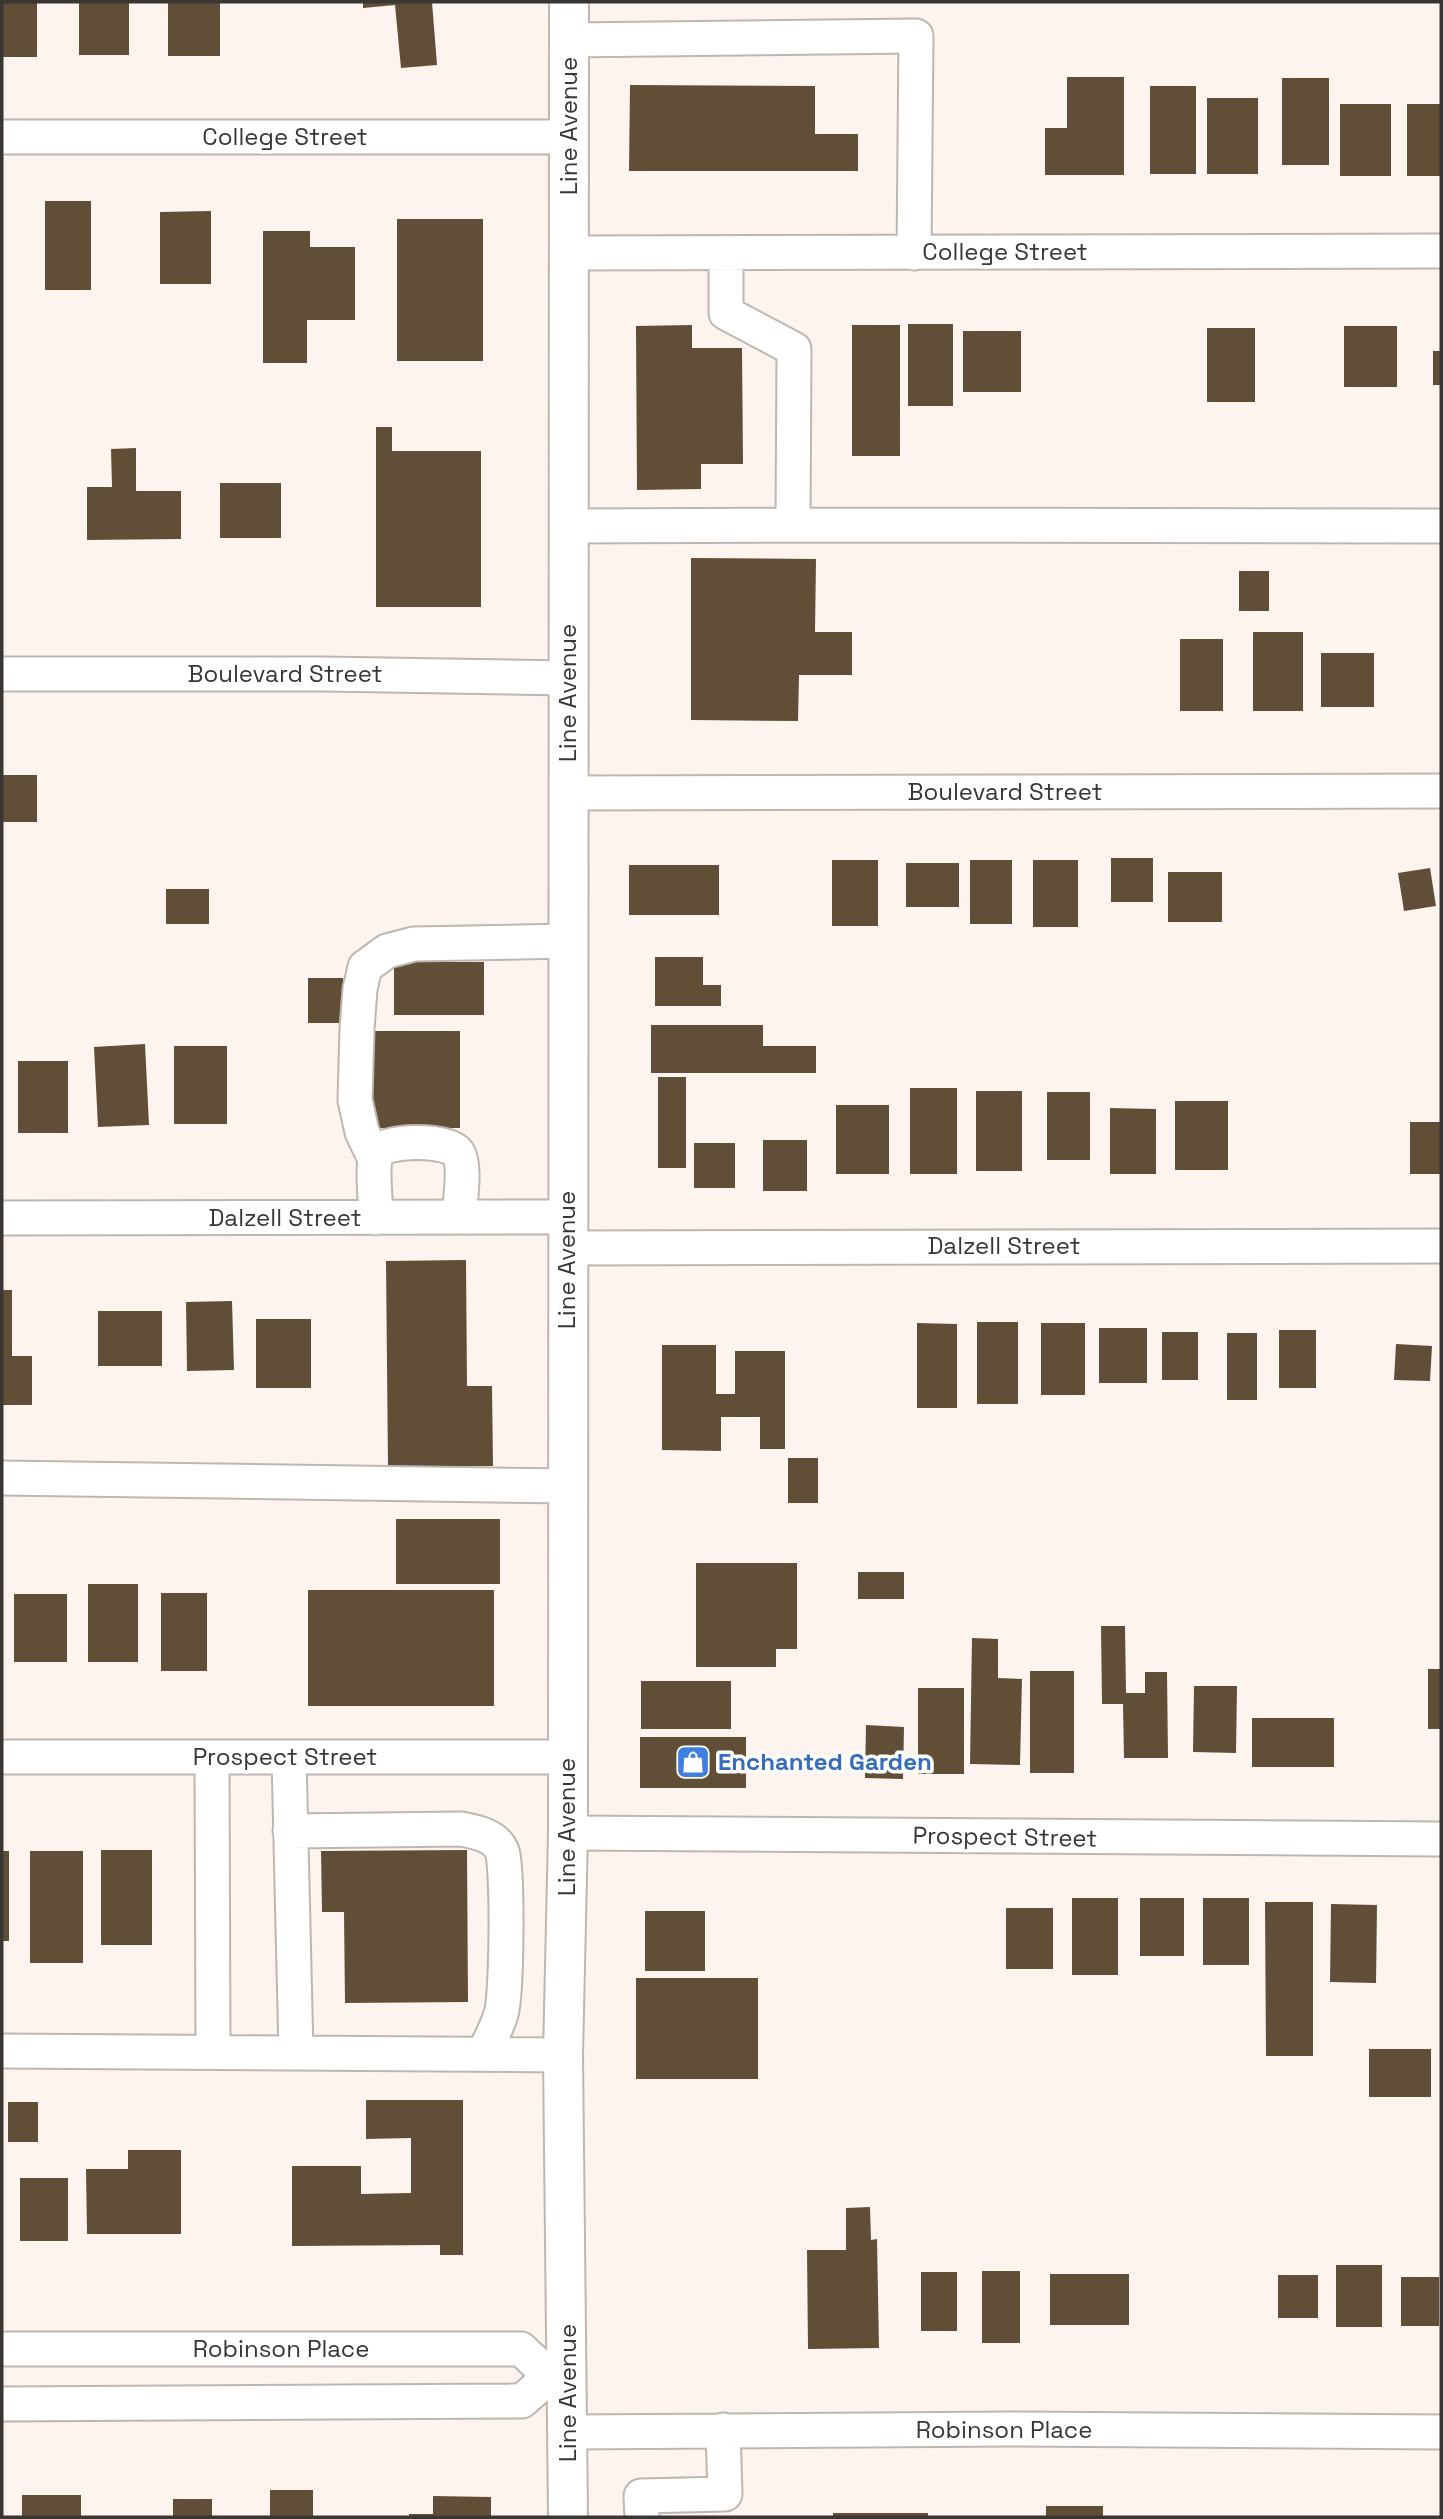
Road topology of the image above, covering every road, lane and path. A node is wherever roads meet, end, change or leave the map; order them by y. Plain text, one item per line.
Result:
1 (569, 2) edge
2 (569, 40) junction
3 (2, 136) edge
4 (569, 137) junction
5 (1441, 251) edge
6 (569, 253) junction
7 (726, 253) junction
8 (914, 253) junction
9 (793, 525) junction
10 (568, 526) junction
11 (1441, 526) edge
12 (2, 674) edge
13 (568, 678) junction
14 (1441, 791) edge
15 (568, 793) junction
16 (568, 941) junction
17 (375, 1159) junction
18 (459, 1217) junction
19 (2, 1218) edge
20 (376, 1218) junction
21 (567, 1232) junction
22 (1441, 1246) edge
23 (2, 1478) edge
24 (567, 1486) junction
25 (2, 1757) edge
26 (212, 1757) junction
27 (289, 1757) junction
28 (567, 1757) junction
29 (290, 1831) junction
30 (568, 1833) junction
31 (1441, 1839) edge
32 (2, 2051) edge
33 (213, 2052) junction
34 (296, 2053) junction
35 (484, 2054) junction
36 (563, 2055) junction
37 (2, 2349) edge
38 (559, 2377) junction
39 (2, 2404) edge
40 (723, 2430) junction
41 (568, 2432) junction
42 (1441, 2432) edge
43 (568, 2517) edge
44 (642, 2517) edge

1 - 2 main road, Line Avenue
2 - 4 main road, Line Avenue
2 - 8 street
3 - 4 street, College Street
4 - 6 main road, Line Avenue
5 - 8 street, College Street
6 - 7 street, College Street
6 - 10 main road, Line Avenue
7 - 8 street, College Street
7 - 9 street
9 - 10 street
9 - 11 street
10 - 13 main road, Line Avenue
12 - 13 street, Boulevard Street
13 - 15 main road, Line Avenue
14 - 15 street, Boulevard Street
15 - 16 main road, Line Avenue
16 - 17 street
16 - 21 main road, Line Avenue
17 - 18 street
17 - 20 street
18 - 20 street, Dalzell Street
18 - 21 street, Dalzell Street
19 - 20 street, Dalzell Street
21 - 22 street, Dalzell Street
21 - 24 main road, Line Avenue
23 - 24 street
24 - 28 main road, Line Avenue
25 - 26 street, Prospect Street
26 - 27 street, Prospect Street
26 - 33 street
27 - 28 street, Prospect Street
27 - 29 street
28 - 30 main road, Line Avenue
29 - 34 street
29 - 35 street
30 - 31 street, Prospect Street
30 - 36 main road, Line Avenue
32 - 33 street
33 - 34 street
34 - 35 street
35 - 36 street
36 - 38 main road, Line Avenue
37 - 38 street, Robinson Place
38 - 39 street
38 - 41 main road, Line Avenue
40 - 41 street, Robinson Place
40 - 42 street, Robinson Place
40 - 44 street
41 - 43 main road, Line Avenue

